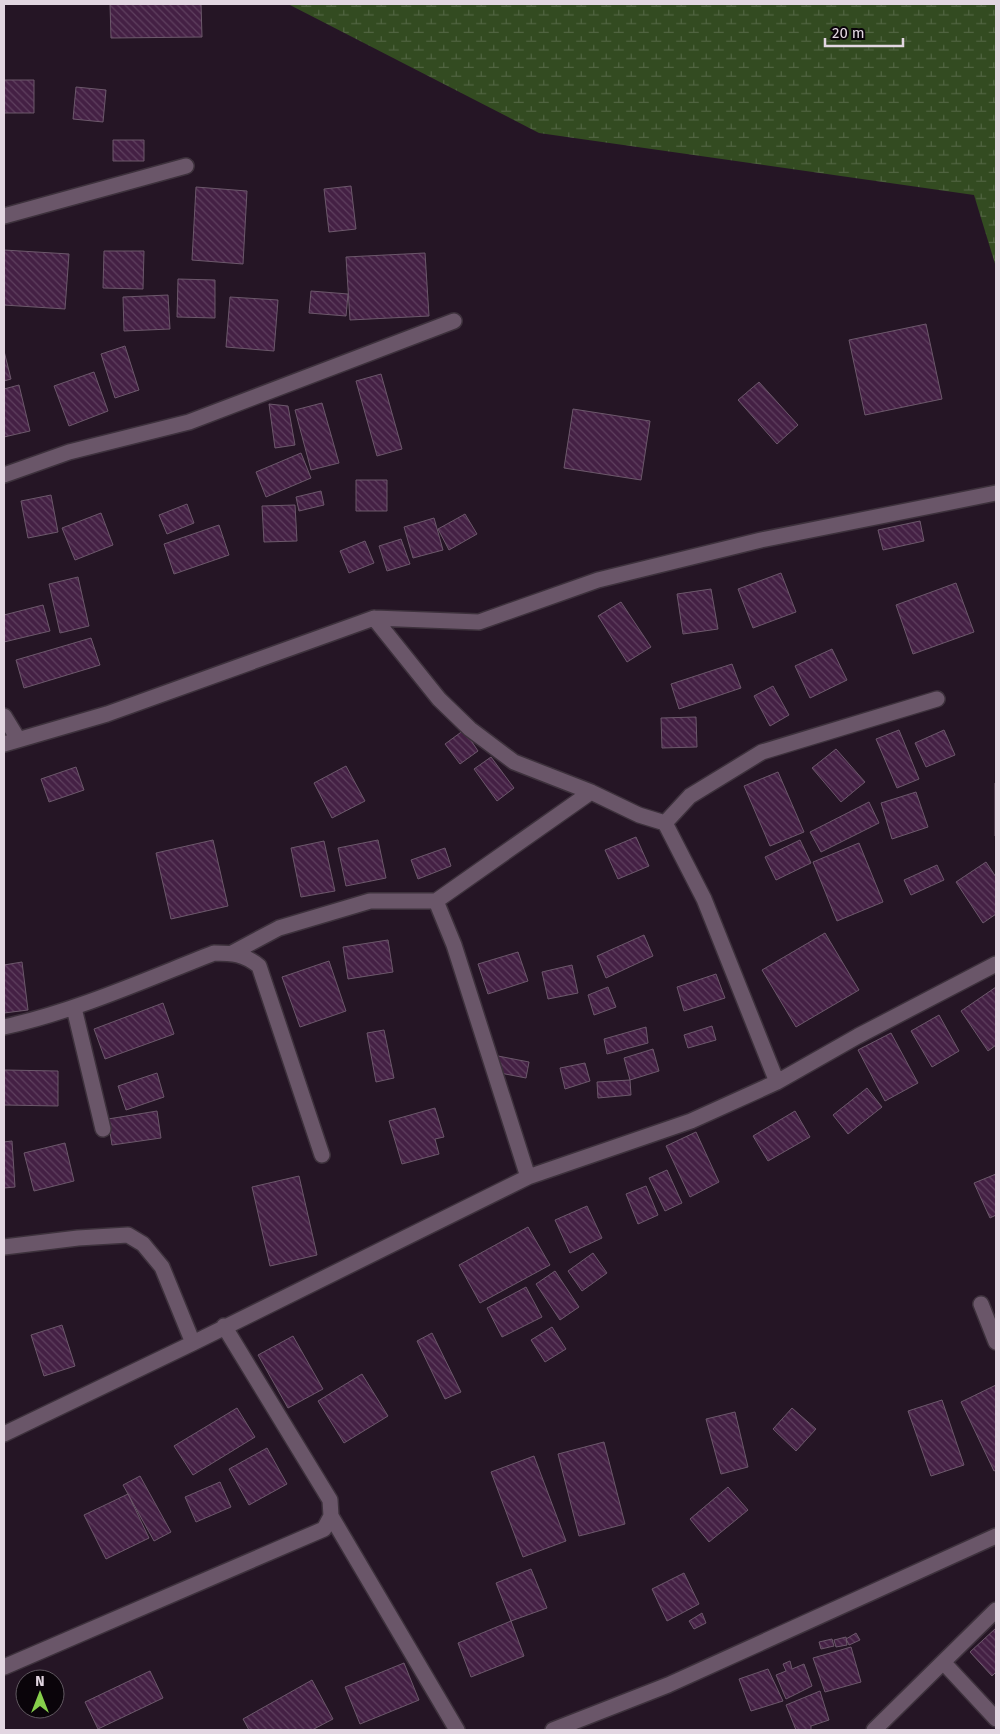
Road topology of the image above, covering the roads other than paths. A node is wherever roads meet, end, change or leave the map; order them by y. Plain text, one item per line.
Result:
1 (186, 166) dead end
2 (4, 216) edge
3 (454, 321) dead end
4 (4, 474) edge
5 (996, 493) edge
6 (374, 618) junction
7 (937, 700) dead end
8 (4, 716) edge
9 (11, 742) edge
10 (591, 792) junction
11 (665, 823) junction
12 (436, 901) junction
13 (232, 953) junction
14 (996, 964) edge
15 (74, 1008) junction
16 (4, 1027) edge
17 (777, 1082) junction
18 (103, 1130) dead end
19 (322, 1155) dead end
20 (528, 1177) junction
21 (4, 1247) edge
22 (981, 1304) dead end
23 (224, 1326) junction
24 (996, 1342) edge
25 (193, 1343) junction
26 (4, 1434) edge
27 (331, 1516) junction
28 (996, 1536) edge
29 (996, 1610) edge
30 (944, 1663) junction
31 (4, 1667) edge
32 (996, 1718) edge
33 (457, 1730) edge
34 (553, 1730) edge
35 (874, 1730) edge

1 - 2 street
3 - 4 street
5 - 6 street
6 - 9 street
6 - 10 street
7 - 11 street
8 - 9 street
10 - 11 street
10 - 12 street
11 - 17 street
12 - 13 street
12 - 20 street
13 - 15 street
13 - 19 street
14 - 17 street
15 - 16 street
15 - 18 street
17 - 20 street
20 - 23 street
21 - 25 street
22 - 24 street
23 - 25 street
23 - 27 street
25 - 26 street
27 - 31 street
27 - 33 street
28 - 34 street
29 - 30 street
30 - 32 street
30 - 35 street

